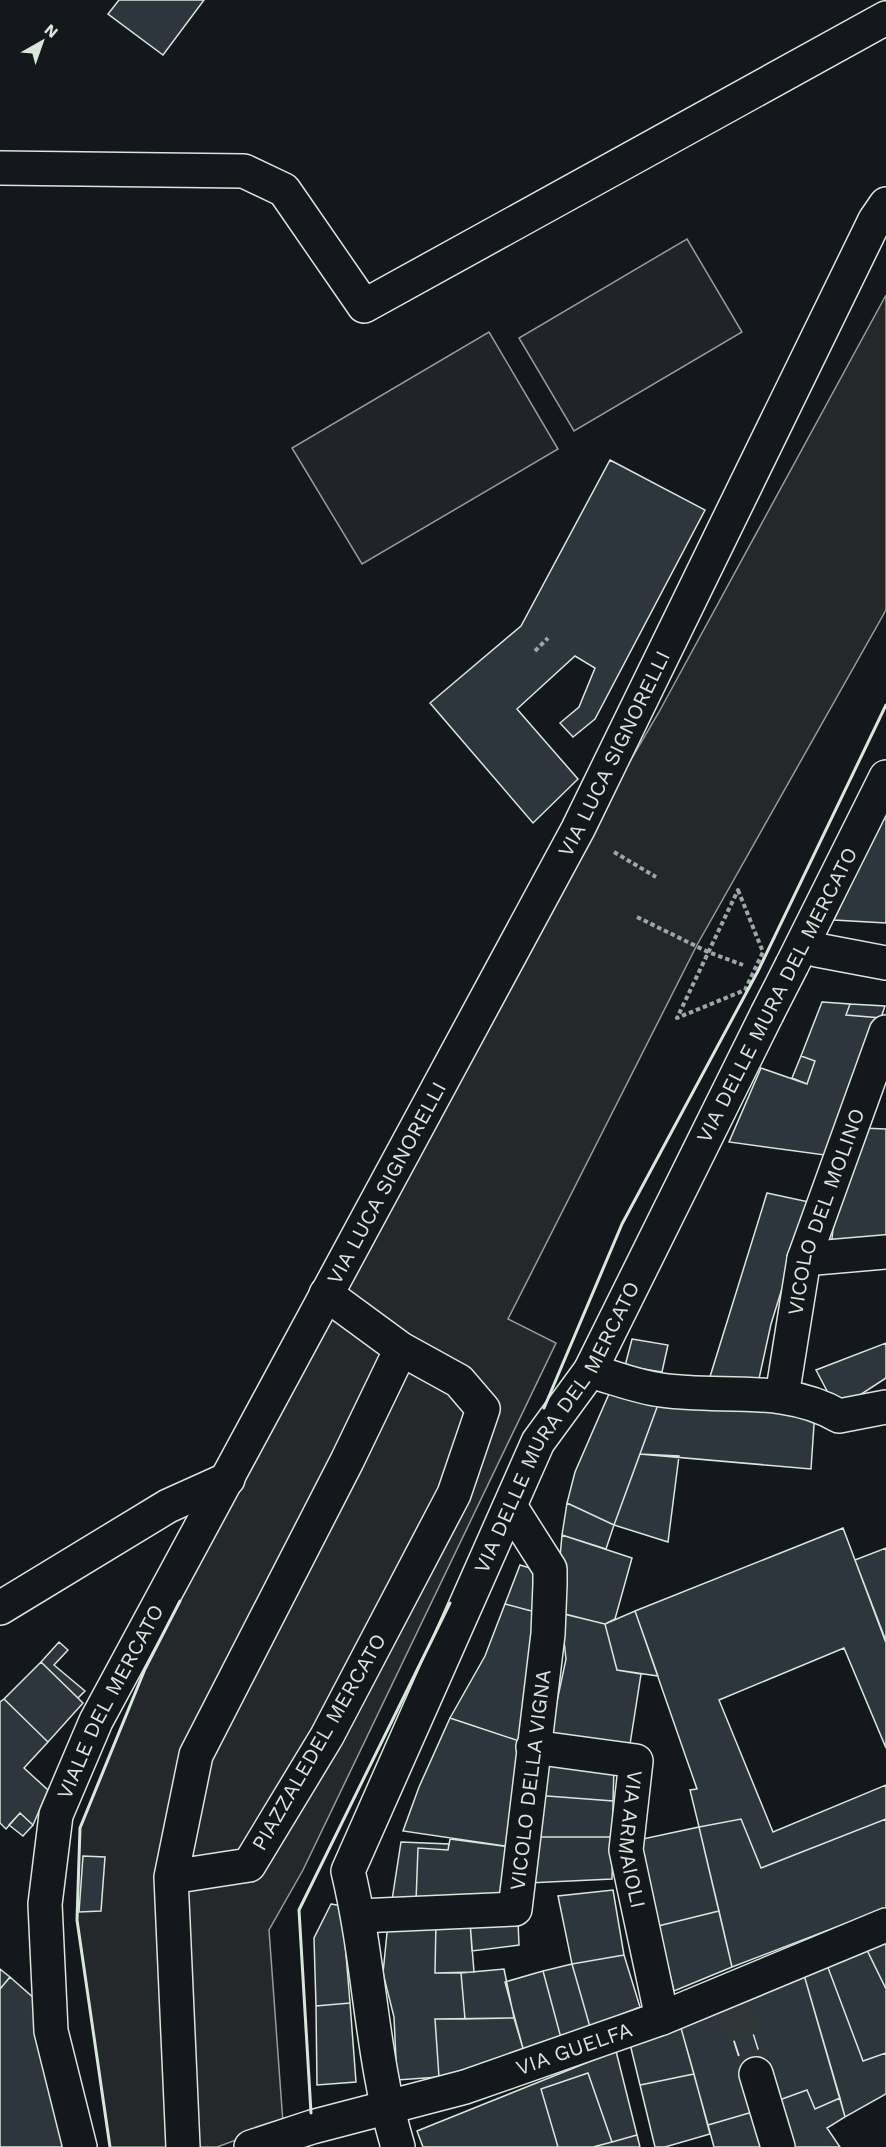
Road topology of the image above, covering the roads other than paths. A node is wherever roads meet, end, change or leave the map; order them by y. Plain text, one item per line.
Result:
1 (886, 18) edge
2 (0, 168) edge
3 (886, 204) edge
4 (886, 777) edge
5 (798, 955) junction
6 (886, 963) edge
7 (886, 1032) edge
8 (886, 1252) edge
9 (804, 1259) junction
10 (326, 1294) junction
11 (401, 1350) junction
12 (590, 1371) junction
13 (782, 1396) junction
14 (886, 1407) edge
15 (228, 1479) junction
16 (510, 1506) junction
17 (0, 1608) edge
18 (533, 1747) junction
19 (171, 1877) junction
20 (359, 1916) junction
21 (886, 1925) edge
22 (662, 2018) junction
23 (756, 2074) tunnel mouth
24 (386, 2106) junction
25 (80, 2147) edge
26 (183, 2147) edge
27 (251, 2147) edge
28 (398, 2147) edge
29 (778, 2147) edge

1 - 2 street
3 - 10 street, VIA LUCA SIGNORELLI
4 - 5 street, VIA DELLE MURA DEL MERCATO
5 - 6 street
5 - 12 street, VIA DELLE MURA DEL MERCATO, bridge
7 - 9 street, VICOLO DEL MOLINO
8 - 9 street
9 - 13 street, VICOLO DEL MOLINO
10 - 11 street, PIAZZALEDEL MERCATO
10 - 15 street, VIALE DEL MERCATO
11 - 19 street
11 - 19 street, PIAZZALEDEL MERCATO
12 - 13 street
12 - 16 street, VIA DELLE MURA DEL MERCATO
13 - 14 street
15 - 17 street
15 - 25 street, VIALE DEL MERCATO
16 - 18 street, VICOLO DELLA VIGNA
16 - 20 street, VIA DELLE MURA DEL MERCATO
18 - 20 street, VICOLO DELLA VIGNA
18 - 22 street, VIA ARMAIOLI
19 - 26 street
20 - 24 street, VIA DELLE MURA DEL MERCATO
21 - 22 street, VIA GUELFA
22 - 24 street, VIA GUELFA
23 - 29 street
24 - 27 street, VIA GUELFA
24 - 28 street, VIA DELLE MURA DEL MERCATO

